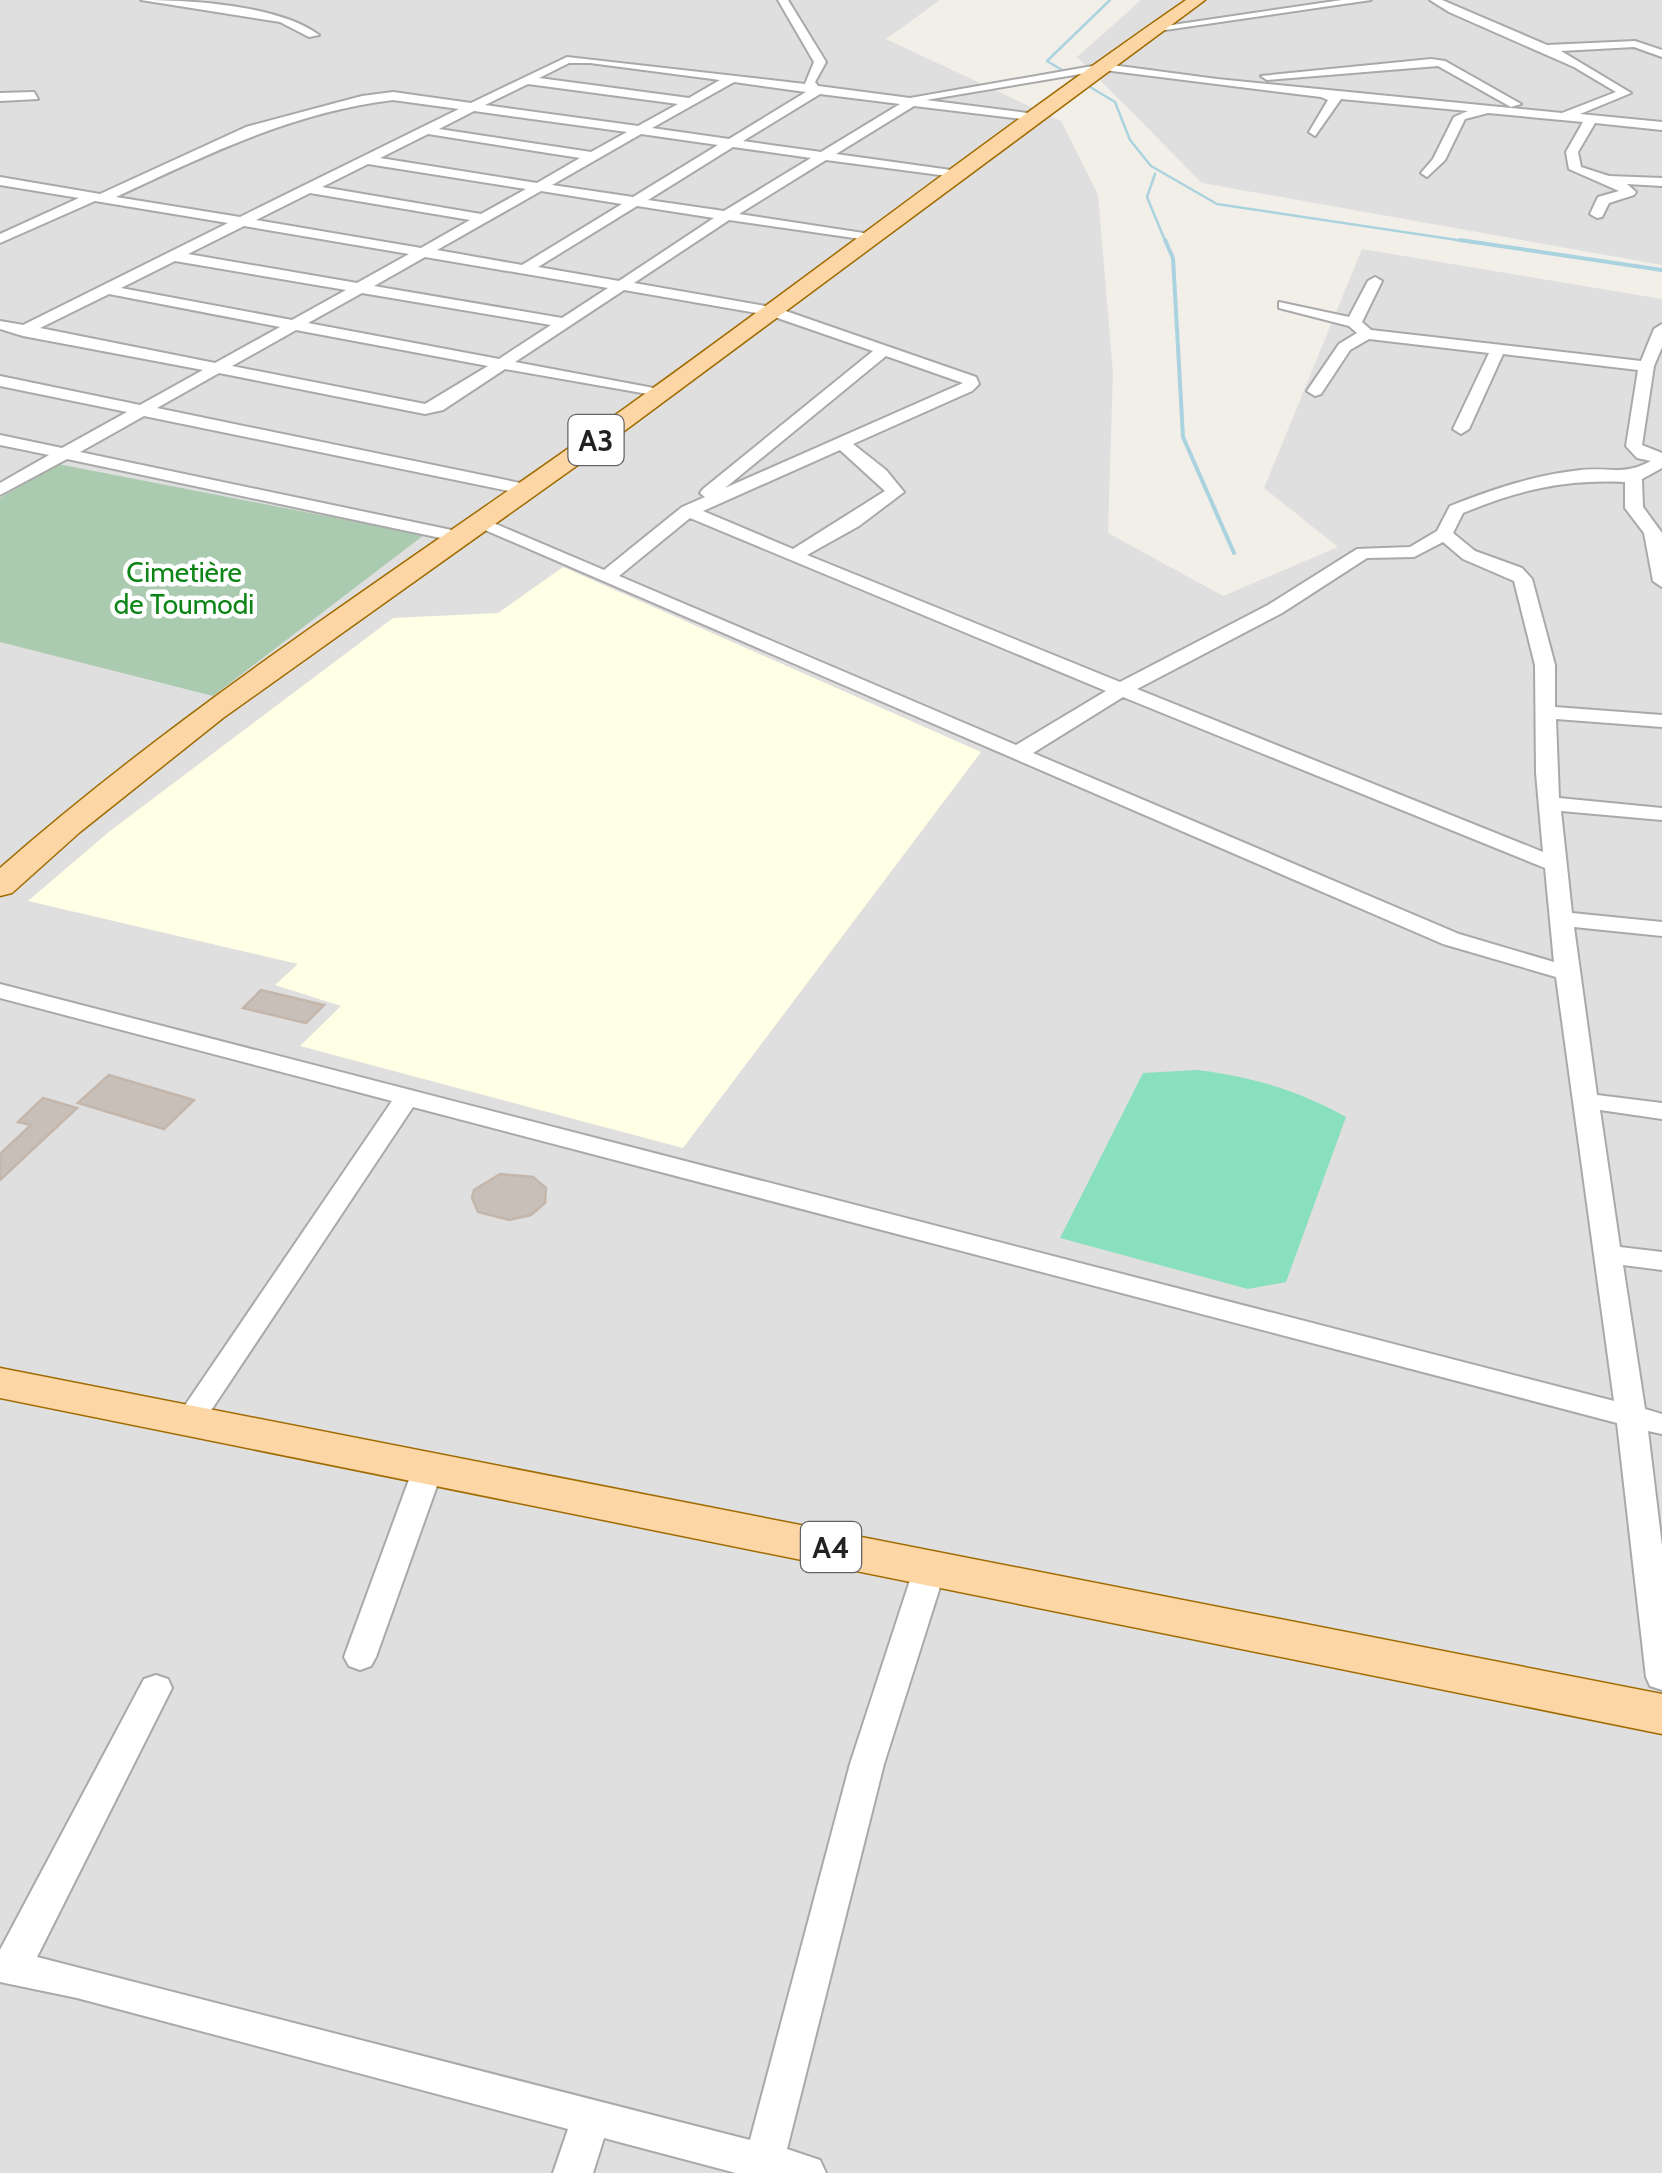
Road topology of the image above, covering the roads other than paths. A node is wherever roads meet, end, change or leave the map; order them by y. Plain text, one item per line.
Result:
1 (146, 0) edge
2 (784, 0) edge
3 (1232, 0) edge
4 (1366, 0) edge
5 (1435, 0) edge
6 (1203, 12) edge
7 (313, 35) dead end
8 (1542, 49) junction
9 (1662, 54) edge
10 (1104, 66) junction
11 (731, 79) junction
12 (526, 80) junction
13 (1217, 83) junction
14 (816, 91) junction
15 (1320, 92) junction
16 (34, 96) dead end
17 (0, 98) edge
18 (694, 102) junction
19 (906, 103) junction
20 (472, 107) junction
21 (1494, 108) junction
22 (1530, 112) junction
23 (1562, 116) junction
24 (1035, 118) junction
25 (1591, 119) junction
26 (1662, 126) edge
27 (645, 129) junction
28 (426, 130) junction
29 (1315, 132) dead end
30 (732, 142) junction
31 (824, 156) junction
32 (596, 157) junction
33 (366, 160) junction
34 (1427, 174) dead end
35 (958, 175) junction
36 (1607, 178) junction
37 (0, 182) edge
38 (1662, 182) edge
39 (545, 187) junction
40 (308, 188) junction
41 (96, 198) junction
42 (637, 202) junction
43 (1597, 214) dead end
44 (728, 215) junction
45 (486, 219) junction
46 (241, 222) junction
47 (2, 238) edge
48 (870, 238) junction
49 (424, 253) junction
50 (173, 256) junction
51 (526, 270) junction
52 (1375, 281) dead end
53 (622, 286) junction
54 (362, 288) junction
55 (106, 289) junction
56 (1284, 305) dead end
57 (772, 311) junction
58 (566, 323) junction
59 (0, 325) edge
60 (294, 326) junction
61 (1361, 328) junction
62 (1662, 329) edge
63 (25, 330) junction
64 (0, 342) edge
65 (883, 351) junction
66 (1497, 351) junction
67 (500, 366) junction
68 (1646, 366) junction
69 (220, 368) junction
70 (0, 381) edge
71 (1315, 391) dead end
72 (658, 394) junction
73 (145, 411) junction
74 (1461, 428) dead end
75 (0, 440) edge
76 (842, 442) junction
77 (69, 454) junction
78 (1662, 460) edge
79 (1634, 478) junction
80 (0, 490) edge
81 (524, 490) junction
82 (715, 499) junction
83 (688, 511) junction
84 (478, 523) junction
85 (1444, 534) junction
86 (455, 536) junction
87 (793, 556) junction
88 (608, 576) junction
89 (1662, 580) edge
90 (1124, 688) junction
91 (1546, 712) junction
92 (1662, 721) edge
93 (1018, 753) junction
94 (1549, 803) junction
95 (1662, 814) edge
96 (1555, 864) junction
97 (0, 886) edge
98 (1564, 919) junction
99 (1662, 929) edge
100 (1567, 972) junction
101 (0, 991) edge
102 (406, 1099) junction
103 (1586, 1101) junction
104 (1662, 1110) edge
105 (1609, 1254) junction
106 (1662, 1261) edge
107 (0, 1383) edge
108 (190, 1420) junction
109 (1647, 1420) edge
110 (429, 1466) junction
111 (930, 1568) junction
112 (360, 1657) dead end
113 (1662, 1677) edge
114 (156, 1688) dead end
115 (1662, 1714) edge
116 (7, 1967) edge
117 (591, 2118) junction
118 (768, 2168) edge
119 (574, 2173) edge
120 (806, 2173) edge

1 - 7 street
2 - 14 street
3 - 6 street
4 - 6 street
5 - 8 street
6 - 10 main road, A3
8 - 9 street
8 - 23 street
10 - 13 street
10 - 19 street
10 - 24 main road, A3
11 - 12 street
11 - 14 street
11 - 18 street
12 - 18 street
12 - 20 street
13 - 15 street
13 - 22 street
14 - 19 street
14 - 30 street
15 - 21 street
15 - 29 street
16 - 17 street
18 - 27 street
19 - 24 street
19 - 31 street
20 - 27 street
20 - 28 street
20 - 41 street
21 - 22 street
21 - 34 street
22 - 23 street
23 - 25 street
24 - 35 main road, A3
25 - 26 street
25 - 36 street
27 - 30 street
27 - 32 street
28 - 32 street
28 - 33 street
30 - 31 street
30 - 42 street
31 - 35 street
31 - 44 street
32 - 39 street
33 - 39 street
33 - 40 street
35 - 48 main road, A3
36 - 38 street
36 - 43 street
37 - 41 street
39 - 42 street
39 - 45 street
40 - 45 street
40 - 46 street
41 - 46 street
41 - 47 street
42 - 44 street
42 - 51 street
44 - 48 street
44 - 53 street
45 - 49 street
46 - 49 street
46 - 50 street
48 - 57 main road, A3
49 - 51 street
49 - 54 street
50 - 54 street
50 - 55 street
51 - 53 street
52 - 61 street
53 - 57 street
53 - 58 street
54 - 58 street
54 - 60 street
55 - 60 street
55 - 63 street
56 - 61 street
57 - 65 street
57 - 72 main road, A3
58 - 67 street
59 - 63 street
60 - 67 street
60 - 69 street
61 - 66 street
61 - 71 street
62 - 68 street
63 - 64 street
63 - 69 street
65 - 76 street
65 - 82 street
66 - 68 street
66 - 74 street
67 - 69 street
67 - 72 street
68 - 78 street
69 - 73 street
70 - 73 street
72 - 81 main road, A3
73 - 77 street
73 - 81 street
75 - 77 street
76 - 82 street
76 - 87 street
77 - 80 street
77 - 86 street
78 - 79 street
79 - 85 street
79 - 89 street
81 - 84 main road, A3
82 - 83 street
83 - 87 street
83 - 88 street
84 - 86 main road, A3
84 - 88 street
85 - 90 street
85 - 91 street
86 - 97 main road, A3
87 - 90 street
88 - 93 street
90 - 93 street
90 - 96 street
91 - 92 street
91 - 94 street
93 - 100 street
94 - 95 street
94 - 96 street
96 - 98 street
98 - 99 street
98 - 100 street
100 - 103 street
101 - 102 street
102 - 108 street
102 - 109 street
103 - 104 street
103 - 105 street
105 - 106 street
105 - 109 street
107 - 108 main road, A4
108 - 110 main road, A4
109 - 113 street
110 - 111 main road, A4
110 - 112 street
111 - 115 main road, A4
111 - 118 street
114 - 116 street
116 - 117 street
117 - 118 street
117 - 119 street
118 - 120 street

